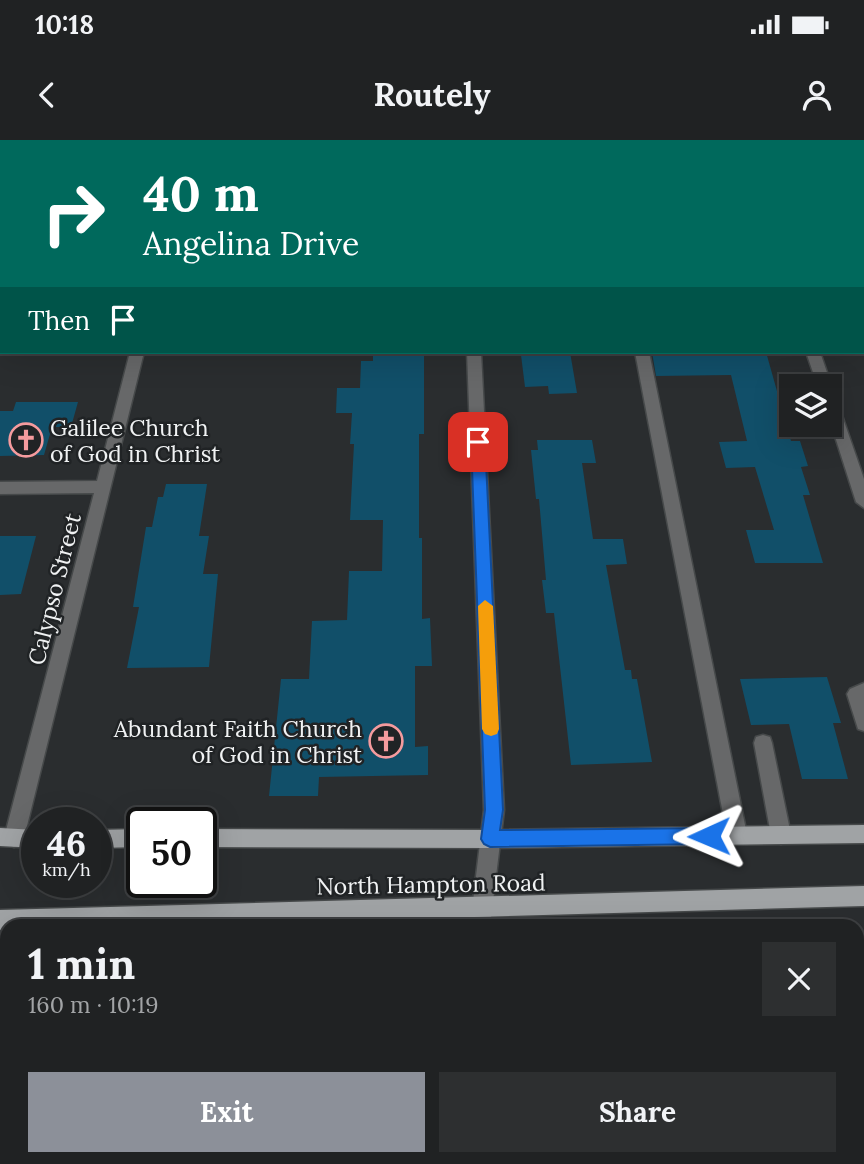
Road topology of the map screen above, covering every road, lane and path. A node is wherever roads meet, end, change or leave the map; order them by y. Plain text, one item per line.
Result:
1 (136, 354) edge
2 (474, 354) edge
3 (642, 354) edge
4 (814, 354) edge
5 (821, 374) edge
6 (842, 437) edge
7 (103, 487) junction
8 (0, 488) edge
9 (864, 502) edge
10 (864, 691) edge
11 (864, 723) edge
12 (763, 743) dead end
13 (864, 834) edge
14 (737, 835) junction
15 (781, 835) junction
16 (7, 837) edge
17 (217, 838) edge
18 (490, 839) junction
19 (864, 896) edge
20 (481, 917) edge
21 (160, 919) edge

1 - 7 street, Calypso Street
2 - 18 street
3 - 14 street
4 - 5 street
6 - 9 street
7 - 8 street
7 - 16 street, Calypso Street
10 - 11 street
12 - 15 street
13 - 15 main road, North Hampton Road
14 - 15 main road, North Hampton Road
14 - 18 main road, North Hampton Road
17 - 18 main road, North Hampton Road
18 - 20 street
19 - 20 main road, North Hampton Road
20 - 21 main road, North Hampton Road

